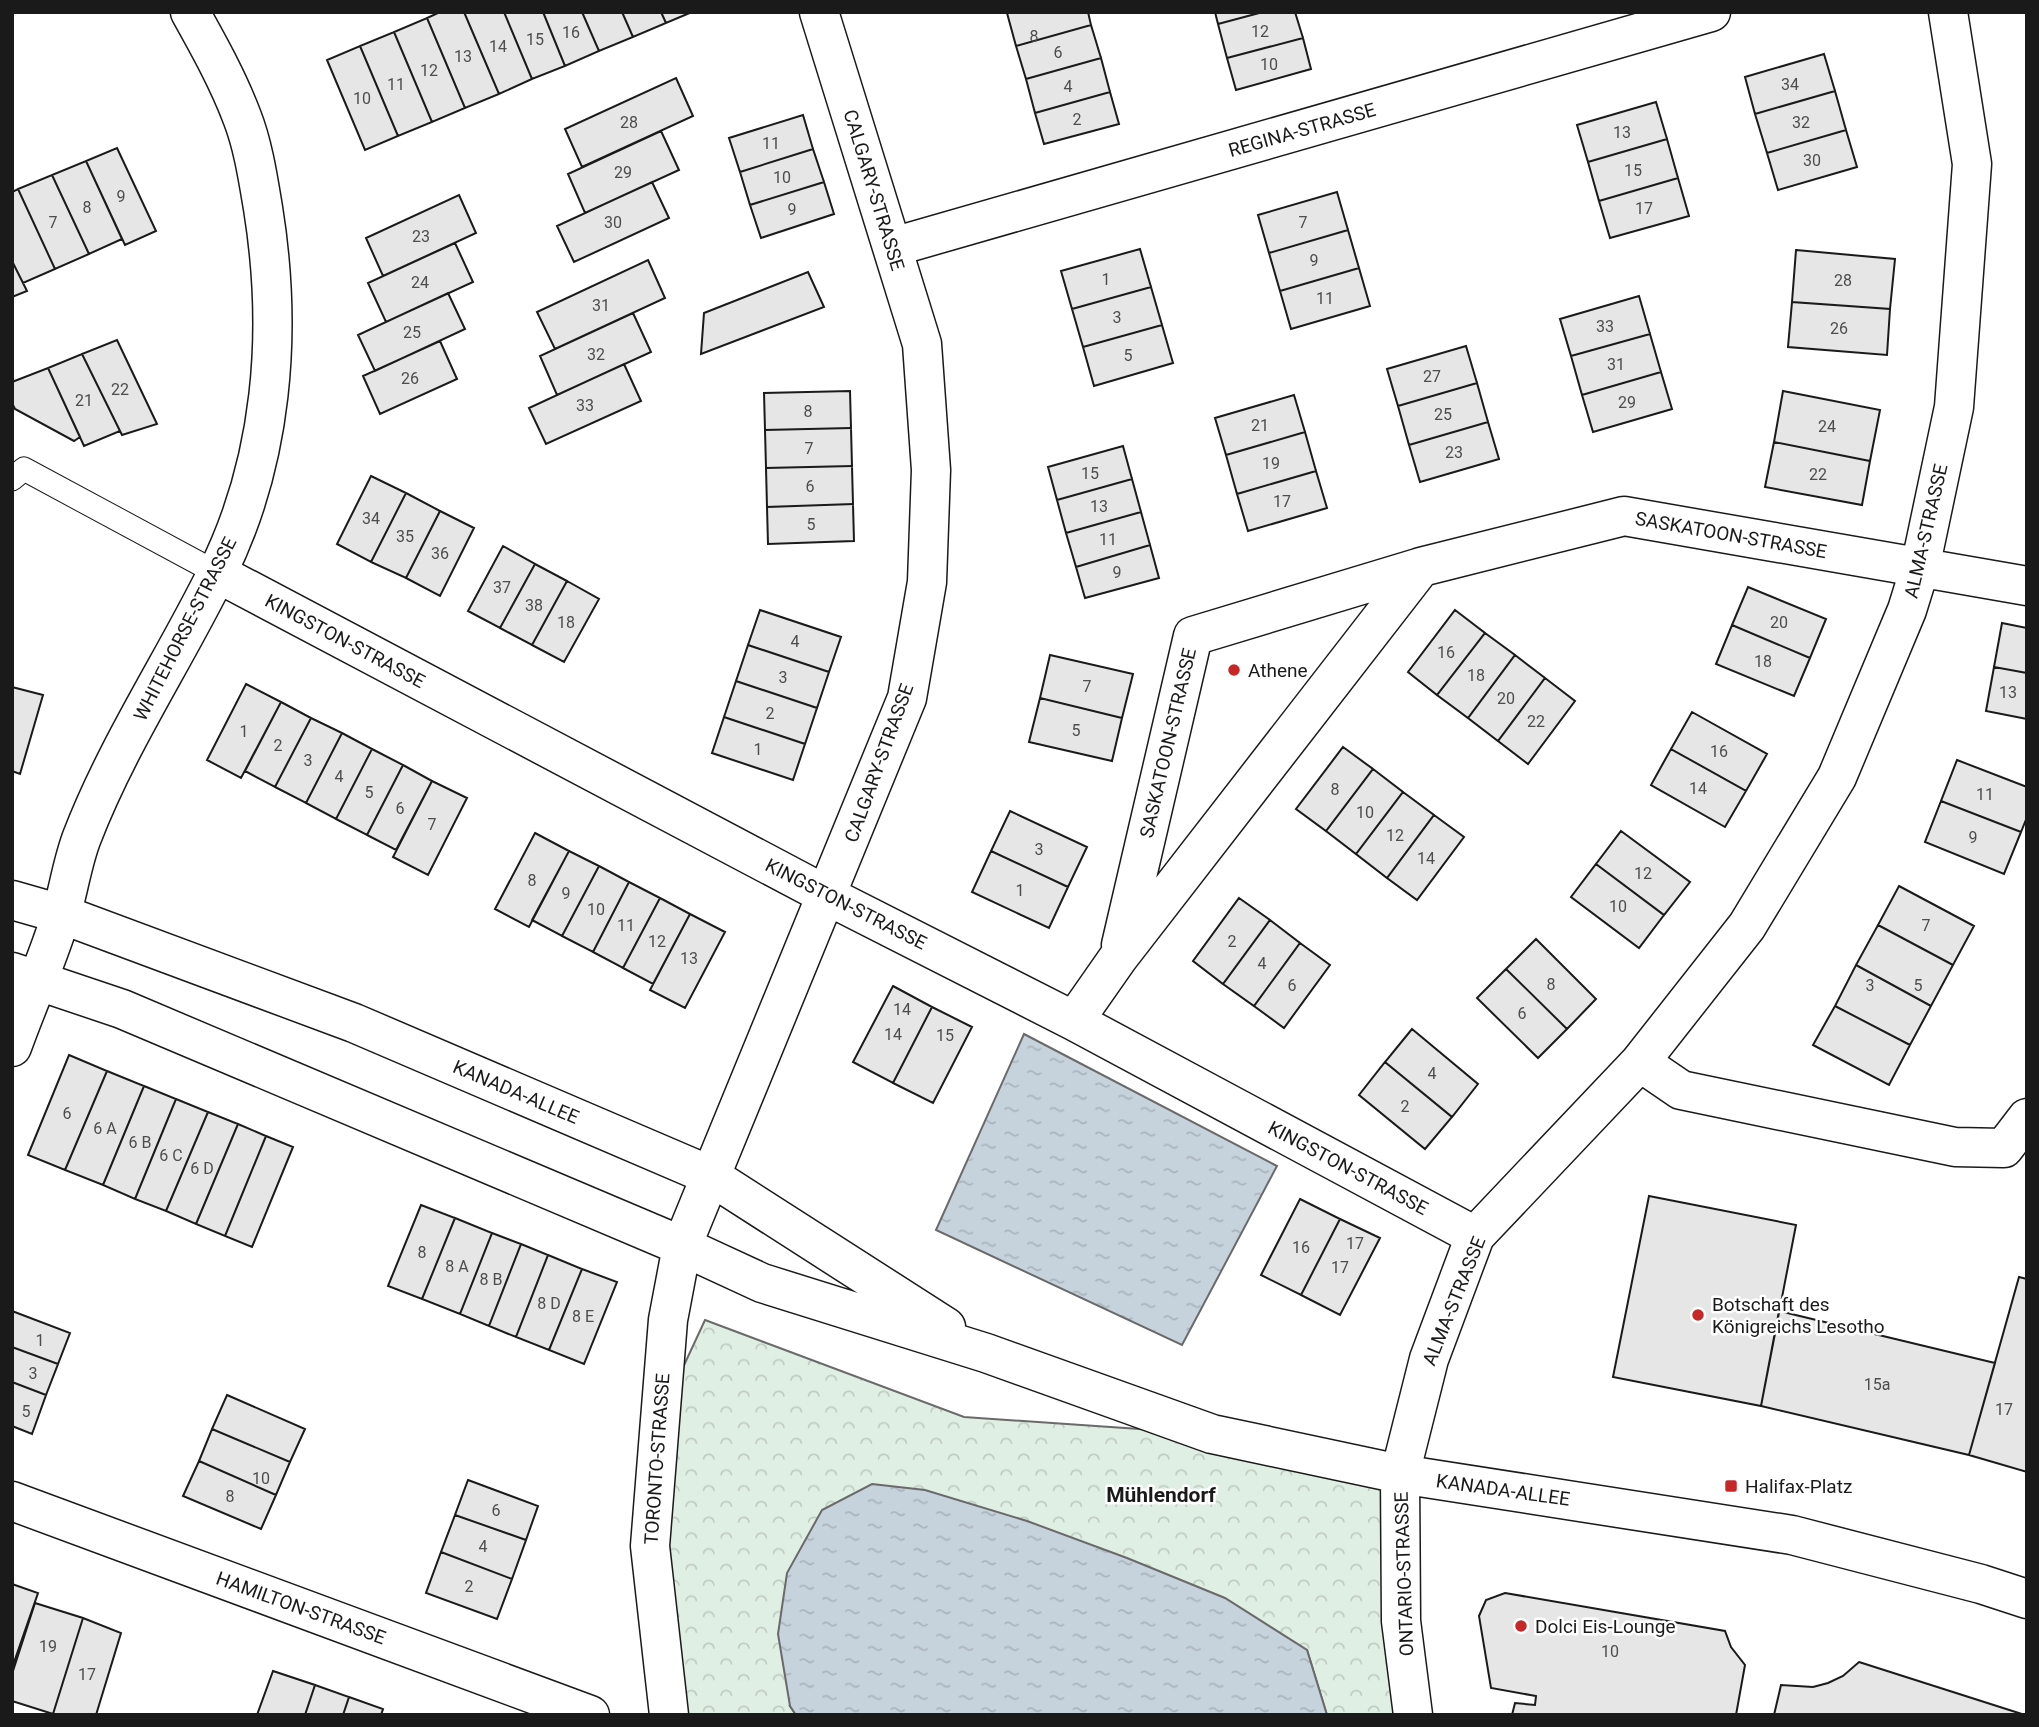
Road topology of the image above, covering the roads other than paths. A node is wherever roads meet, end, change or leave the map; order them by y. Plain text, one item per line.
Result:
1 (190, 12) edge
2 (818, 12) edge
3 (1711, 12) edge
4 (1948, 12) edge
5 (892, 247) junction
6 (16, 471) edge
7 (1420, 568) junction
8 (1920, 568) junction
9 (217, 573) junction
10 (2027, 586) edge
11 (828, 896) junction
12 (12, 900) edge
13 (61, 914) junction
14 (1118, 957) junction
15 (24, 975) edge
16 (1074, 1021) junction
17 (12, 1047) edge
18 (1640, 1062) junction
19 (2027, 1118) edge
20 (709, 1175) junction
21 (1475, 1236) junction
22 (682, 1246) junction
23 (986, 1353) junction
24 (1400, 1474) junction
25 (12, 1501) edge
26 (2027, 1599) edge
27 (590, 1715) edge
28 (669, 1715) edge
29 (1413, 1715) edge

1 - 9 street, WHITEHORSE-STRASSE
2 - 5 street, CALGARY-STRASSE
3 - 5 street, REGINA-STRASSE
4 - 8 street, ALMA-STRASSE
5 - 11 street, CALGARY-STRASSE
6 - 9 lane
7 - 8 street, SASKATOON-STRASSE
7 - 14 street, SASKATOON-STRASSE
7 - 14 street, SASKATOON-STRASSE
8 - 10 street, SASKATOON-STRASSE
8 - 18 street, ALMA-STRASSE
9 - 11 street, KINGSTON-STRASSE
9 - 13 street, WHITEHORSE-STRASSE
11 - 16 street, KINGSTON-STRASSE
11 - 20 street, CALGARY-STRASSE
12 - 13 street, KANADA-ALLEE
13 - 15 street, WHITEHORSE-STRASSE
13 - 20 street, KANADA-ALLEE
14 - 16 street, SASKATOON-STRASSE
15 - 17 street, WHITEHORSE-STRASSE
15 - 22 street, KANADA-ALLEE
16 - 21 street, KINGSTON-STRASSE
18 - 19 street
18 - 21 street, ALMA-STRASSE
20 - 22 street, CALGARY-STRASSE
20 - 23 street, KANADA-ALLEE
21 - 24 street, ALMA-STRASSE
22 - 23 street, KANADA-ALLEE
22 - 28 street, TORONTO-STRASSE
23 - 24 street, KANADA-ALLEE
24 - 26 street, KANADA-ALLEE
24 - 29 street, ONTARIO-STRASSE
25 - 27 street, HAMILTON-STRASSE

